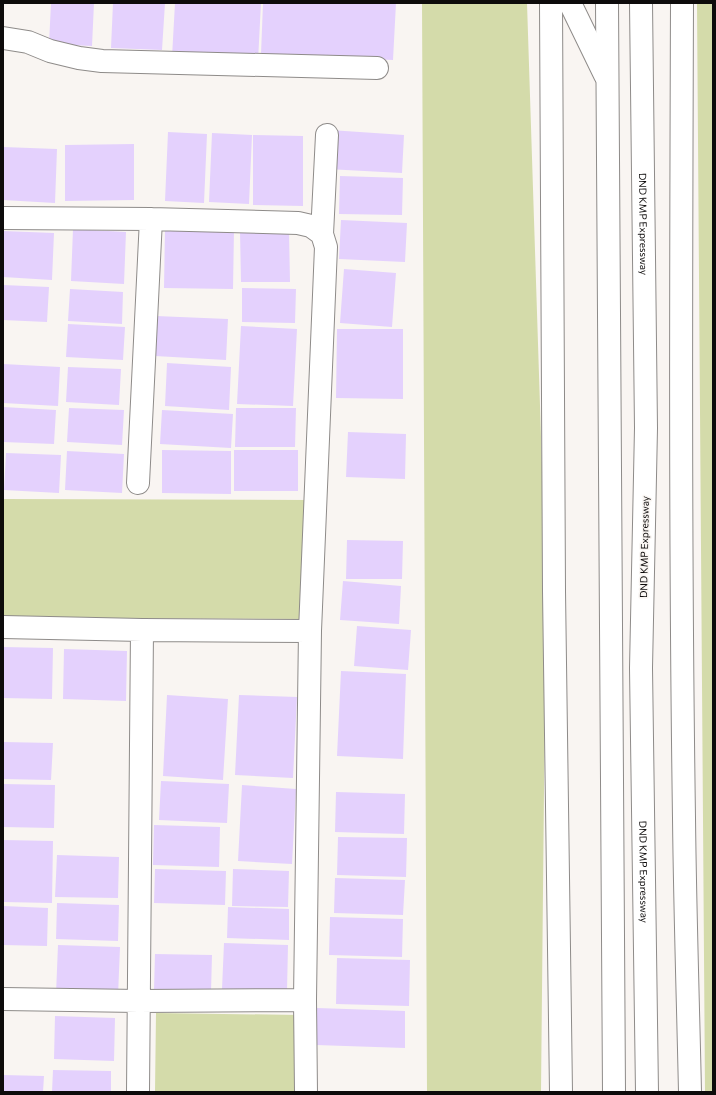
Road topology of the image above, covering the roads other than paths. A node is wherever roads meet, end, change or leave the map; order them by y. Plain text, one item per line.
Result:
1 (550, 3) edge
2 (570, 3) edge
3 (607, 3) edge
4 (641, 3) edge
5 (682, 3) edge
6 (3, 38) edge
7 (377, 68) dead end
8 (607, 80) junction
9 (327, 136) dead end
10 (3, 218) edge
11 (151, 219) junction
12 (322, 234) junction
13 (138, 483) dead end
14 (3, 627) edge
15 (142, 630) junction
16 (310, 631) junction
17 (3, 999) edge
18 (305, 1000) junction
19 (139, 1001) junction
20 (138, 1092) edge
21 (306, 1092) edge
22 (561, 1092) edge
23 (614, 1092) edge
24 (647, 1092) edge
25 (690, 1092) edge

1 - 22 main road
2 - 8 main road
3 - 8 main road
4 - 24 main road, DND KMP Expressway
5 - 25 main road
6 - 7 main road
8 - 23 main road
9 - 12 main road
10 - 11 main road
11 - 12 main road
11 - 13 main road
12 - 16 main road
14 - 15 main road
15 - 16 main road
15 - 19 main road
16 - 18 main road
17 - 19 main road
18 - 19 main road
18 - 21 main road
19 - 20 main road

